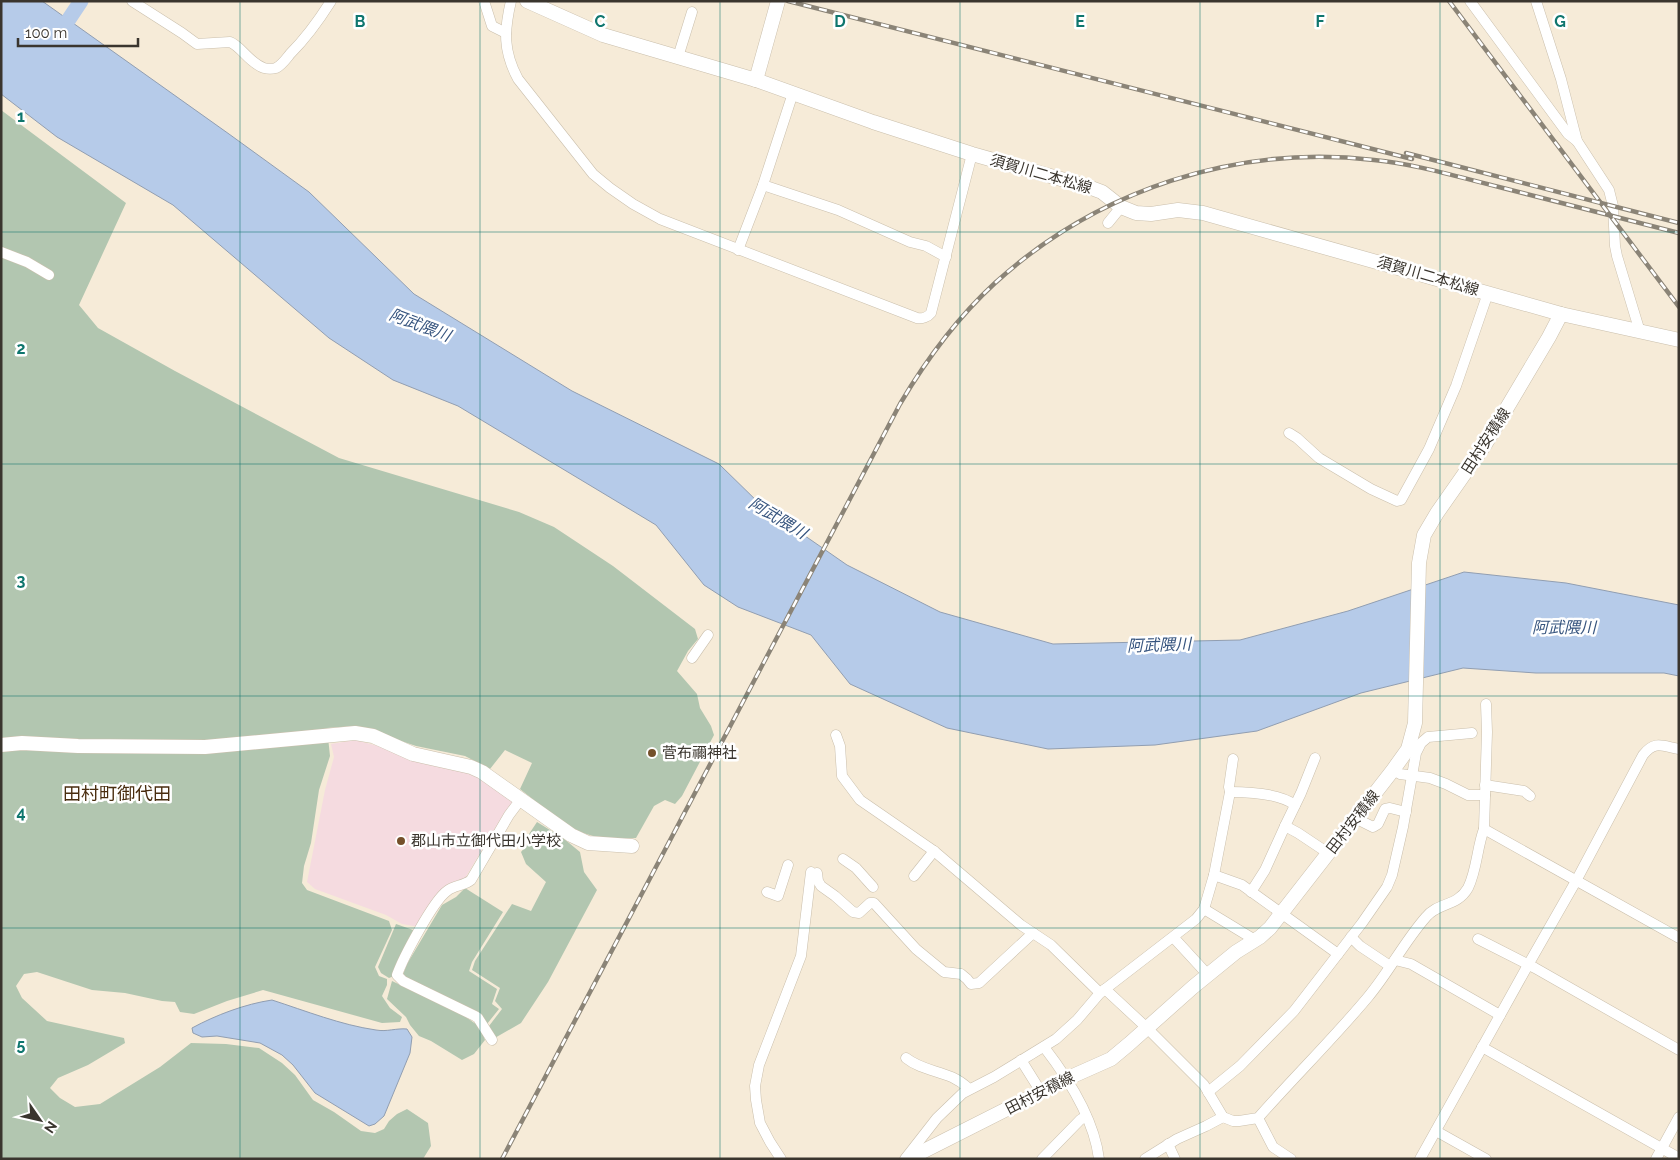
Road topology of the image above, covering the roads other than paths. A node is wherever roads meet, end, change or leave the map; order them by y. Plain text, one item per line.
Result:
1 (132, 1) edge
2 (331, 1) edge
3 (484, 1) edge
4 (511, 1) edge
5 (527, 1) edge
6 (778, 1) edge
7 (1470, 1) edge
8 (1536, 1) edge
9 (692, 12) dead end
10 (506, 33) junction
11 (678, 57) junction
12 (756, 80) junction
13 (793, 93) junction
14 (1577, 141) junction
15 (972, 154) junction
16 (763, 185) junction
17 (1122, 207) junction
18 (1108, 223) dead end
19 (738, 250) junction
20 (1, 252) edge
21 (946, 257) junction
22 (49, 274) dead end
23 (1488, 293) junction
24 (1561, 314) junction
25 (1640, 332) junction
26 (1679, 340) edge
27 (1289, 433) dead end
28 (708, 635) dead end
29 (692, 658) dead end
30 (1486, 704) dead end
31 (1472, 733) dead end
32 (836, 735) dead end
33 (1, 745) edge
34 (1679, 749) edge
35 (1233, 758) dead end
36 (1315, 758) dead end
37 (1393, 770) junction
38 (1412, 776) junction
39 (1485, 790) junction
40 (1230, 792) junction
41 (1530, 796) dead end
42 (521, 799) junction
43 (1295, 805) junction
44 (1406, 812) junction
45 (1355, 818) junction
46 (1285, 826) junction
47 (1484, 829) junction
48 (632, 846) dead end
49 (934, 852) junction
50 (1328, 853) junction
51 (843, 858) dead end
52 (788, 865) dead end
53 (1214, 874) junction
54 (914, 876) dead end
55 (1576, 881) junction
56 (873, 887) dead end
57 (767, 892) dead end
58 (1251, 892) junction
59 (1204, 908) junction
60 (1282, 914) junction
61 (1033, 933) junction
62 (1351, 937) junction
63 (1174, 938) junction
64 (1679, 938) edge
65 (1478, 939) dead end
66 (1254, 940) junction
67 (1338, 954) junction
68 (1392, 963) junction
69 (1528, 965) junction
70 (1208, 975) junction
71 (1102, 991) junction
72 (1500, 1015) junction
73 (1147, 1028) junction
74 (492, 1040) dead end
75 (1044, 1047) junction
76 (1482, 1047) junction
77 (1679, 1050) edge
78 (906, 1058) dead end
79 (1021, 1060) junction
80 (1066, 1079) junction
81 (969, 1089) junction
82 (1041, 1092) junction
83 (1208, 1092) junction
84 (1086, 1116) junction
85 (1223, 1117) junction
86 (1679, 1117) edge
87 (1258, 1118) junction
88 (1436, 1131) junction
89 (1168, 1144) junction
90 (1662, 1148) junction
91 (1276, 1154) edge
92 (1679, 1158) edge
93 (781, 1159) edge
94 (907, 1159) edge
95 (1042, 1159) edge
96 (1099, 1159) edge
97 (1144, 1159) edge
98 (1175, 1159) edge
99 (1291, 1159) edge
100 (1420, 1159) edge
101 (1486, 1159) edge
102 (1656, 1159) edge

1 - 2 street
3 - 10 street
4 - 10 street
5 - 11 main road, 須賀川二本松線
6 - 12 main road
7 - 14 street
8 - 14 street
9 - 11 street
10 - 19 street
11 - 12 main road, 須賀川二本松線
12 - 13 main road, 須賀川二本松線
13 - 15 main road, 須賀川二本松線
13 - 16 street
14 - 25 street
15 - 17 main road, 須賀川二本松線
15 - 21 street
16 - 19 street
16 - 21 street
17 - 18 street
17 - 23 main road, 須賀川二本松線
19 - 21 street
20 - 22 street
23 - 24 main road, 須賀川二本松線
23 - 27 street
24 - 25 main road, 須賀川二本松線
24 - 37 main road, 田村安積線
25 - 26 main road, 須賀川二本松線
28 - 29 street
30 - 39 street
31 - 38 street
32 - 49 street
33 - 42 main road
34 - 55 street
35 - 40 street
36 - 43 street
37 - 38 street
37 - 45 main road, 田村安積線
38 - 39 street
38 - 44 street
39 - 41 street
39 - 47 street
40 - 43 street
40 - 53 street
42 - 48 main road
42 - 74 street
43 - 46 street
44 - 45 street
44 - 62 street
45 - 50 main road, 田村安積線
46 - 50 street
46 - 58 street
47 - 55 street
47 - 68 street
49 - 54 street
49 - 61 street
50 - 60 main road, 田村安積線
51 - 56 street
52 - 57 street
53 - 58 street
53 - 59 street
55 - 64 street
55 - 69 street
58 - 60 street
59 - 63 street
59 - 66 street
60 - 66 main road, 田村安積線
60 - 67 street
61 - 71 street
61 - 93 street
62 - 67 street
62 - 68 street
63 - 70 street
63 - 71 street
65 - 69 street
66 - 70 main road, 田村安積線
67 - 83 street
68 - 72 street
68 - 87 street
69 - 72 street
69 - 77 street
70 - 73 main road, 田村安積線
71 - 73 street
71 - 75 street
72 - 76 street
73 - 80 main road, 田村安積線
73 - 83 street
75 - 79 street
75 - 80 street
76 - 88 street
76 - 90 street
78 - 81 street
79 - 81 street
79 - 82 street
80 - 82 main road, 田村安積線
80 - 84 street
81 - 94 street
82 - 94 main road, 田村安積線
83 - 85 street
84 - 95 street
84 - 96 street
85 - 87 street
85 - 89 street
86 - 90 street
87 - 91 street
88 - 100 street
88 - 101 street
89 - 97 street
89 - 98 street
90 - 92 street
90 - 102 street
91 - 99 street

